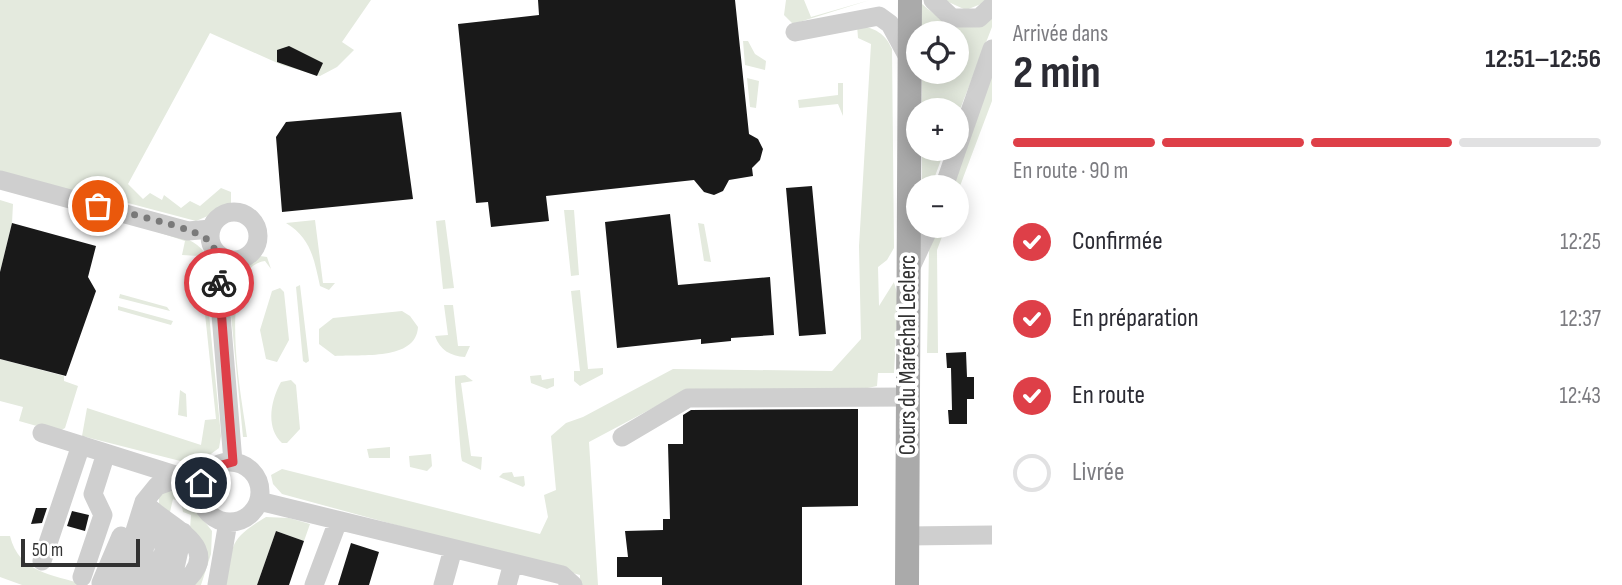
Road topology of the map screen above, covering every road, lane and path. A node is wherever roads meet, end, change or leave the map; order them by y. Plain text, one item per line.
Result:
1 (883, 0) edge
2 (910, 0) edge
3 (933, 0) edge
4 (992, 6) edge
5 (910, 21) edge
6 (839, 23) junction
7 (795, 32) dead end
8 (992, 49) edge
9 (906, 54) edge
10 (910, 84) edge
11 (969, 115) edge
12 (0, 180) edge
13 (924, 238) edge
14 (213, 241) junction
15 (242, 258) junction
16 (908, 273) junction
17 (220, 298) junction
18 (908, 397) junction
19 (42, 433) dead end
20 (622, 437) dead end
21 (81, 445) junction
22 (106, 453) junction
23 (233, 462) junction
24 (155, 469) junction
25 (182, 477) junction
26 (201, 483) junction
27 (259, 501) junction
28 (153, 510) junction
29 (338, 521) junction
30 (228, 523) junction
31 (183, 532) junction
32 (992, 535) edge
33 (907, 536) junction
34 (453, 549) junction
35 (42, 561) dead end
36 (513, 564) junction
37 (100, 582) edge
38 (133, 585) edge
39 (147, 585) edge
40 (164, 585) edge
41 (181, 585) edge
42 (217, 585) edge
43 (314, 585) edge
44 (443, 585) edge
45 (507, 585) edge
46 (573, 585) edge
47 (907, 585) edge

1 - 6 street
2 - 5 main road, Cours du Maréchal Leclerc
3 - 4 street
6 - 7 street
6 - 9 street
8 - 11 street
10 - 16 main road, Cours du Maréchal Leclerc
12 - 14 street
13 - 16 street
14 - 15 street
14 - 15 street
14 - 17 street
15 - 17 street
16 - 18 main road, Cours du Maréchal Leclerc
17 - 23 street
18 - 20 street
18 - 33 main road, Cours du Maréchal Leclerc
19 - 21 street
21 - 22 street
21 - 35 street
22 - 24 street
22 - 37 street
23 - 26 street
23 - 27 street
24 - 25 street
24 - 37 street
25 - 26 street
25 - 28 street
26 - 30 street
27 - 29 street
27 - 30 street
28 - 31 street
28 - 37 street
28 - 38 street
28 - 39 street
29 - 34 street
29 - 43 street
30 - 42 street
31 - 40 street
31 - 41 street
32 - 33 street
33 - 47 main road, Cours du Maréchal Leclerc
34 - 36 street
34 - 44 street
36 - 45 street
36 - 46 street

